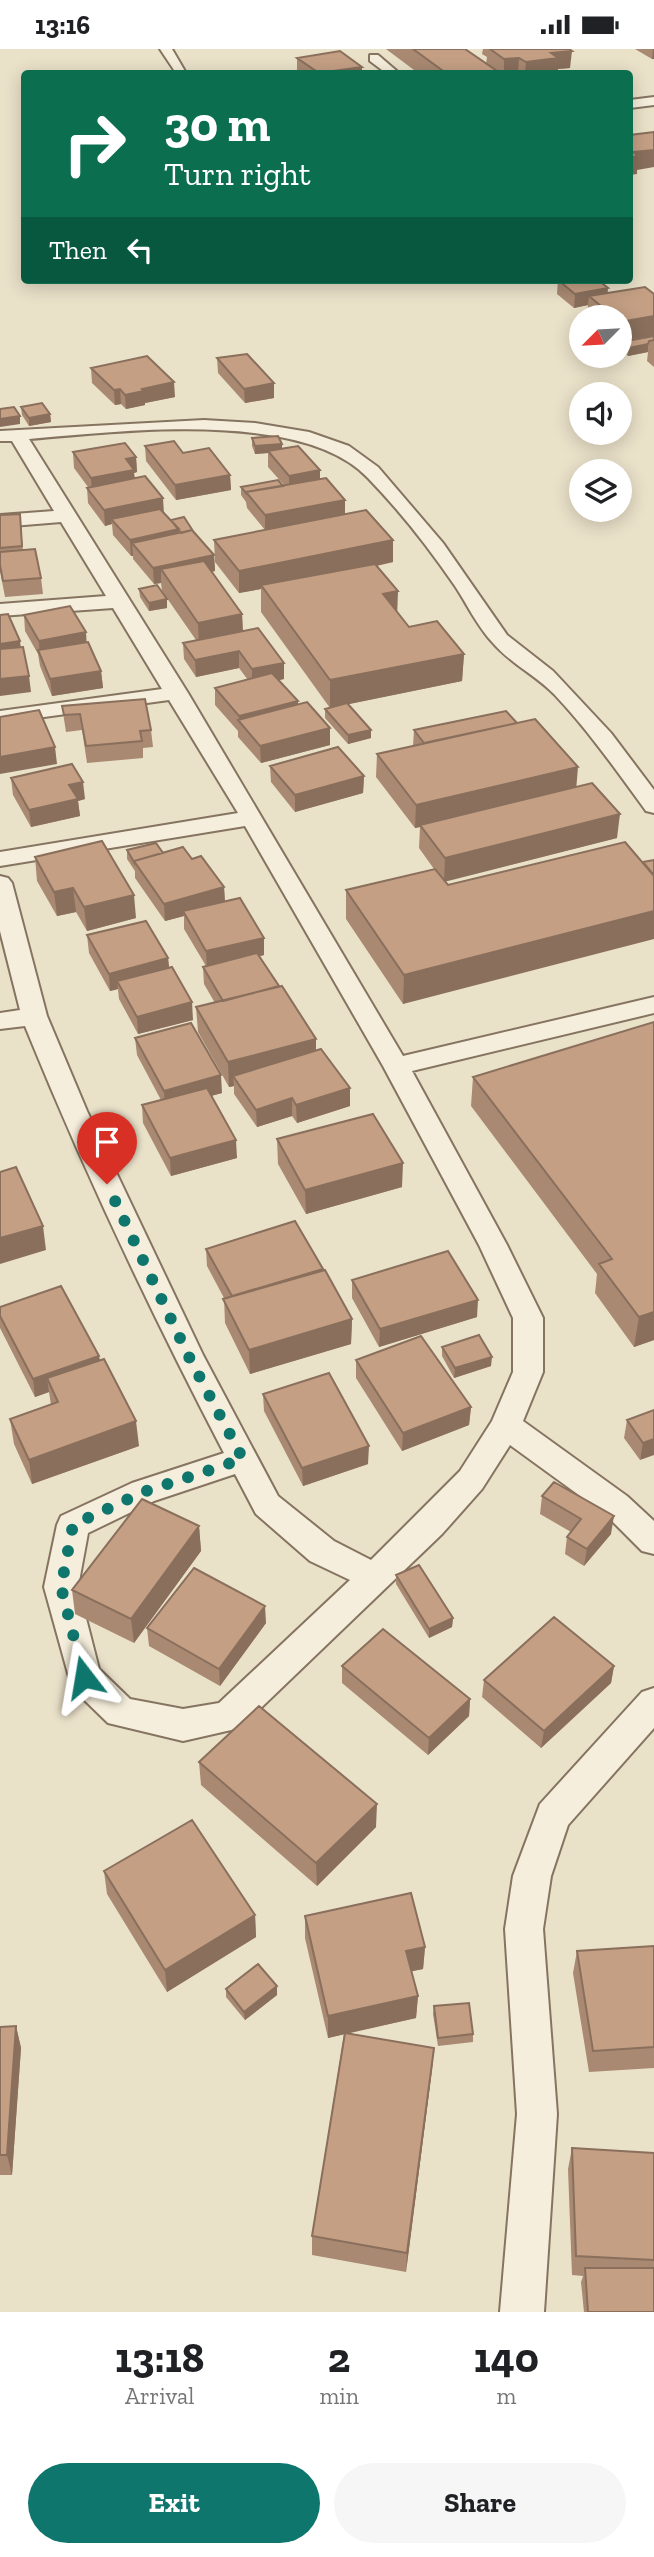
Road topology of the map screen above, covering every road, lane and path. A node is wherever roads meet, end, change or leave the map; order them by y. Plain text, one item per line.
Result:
1 (166, 49) edge
2 (374, 58) dead end
3 (180, 70) edge
4 (389, 70) edge
5 (654, 101) edge
6 (633, 104) edge
7 (8, 436) edge
8 (65, 516) junction
9 (0, 521) edge
10 (121, 601) junction
11 (0, 610) edge
12 (177, 693) junction
13 (0, 717) edge
14 (654, 806) edge
15 (252, 818) junction
16 (0, 859) edge
17 (0, 883) edge
18 (654, 1005) edge
19 (34, 1016) junction
20 (0, 1021) edge
21 (396, 1066) junction
22 (506, 1425) junction
23 (243, 1459) junction
24 (654, 1541) edge
25 (375, 1577) junction
26 (654, 1703) edge
27 (522, 2312) edge

1 - 3 street
2 - 4 street
5 - 6 street
7 - 8 street
7 - 14 street
8 - 9 street
8 - 10 street
10 - 11 street
10 - 12 street
12 - 13 street
12 - 15 street
15 - 16 street
15 - 21 street
17 - 19 street
18 - 21 street
19 - 20 street
19 - 23 street
21 - 22 street
22 - 24 street
22 - 25 street
23 - 25 street
23 - 25 street
26 - 27 street

